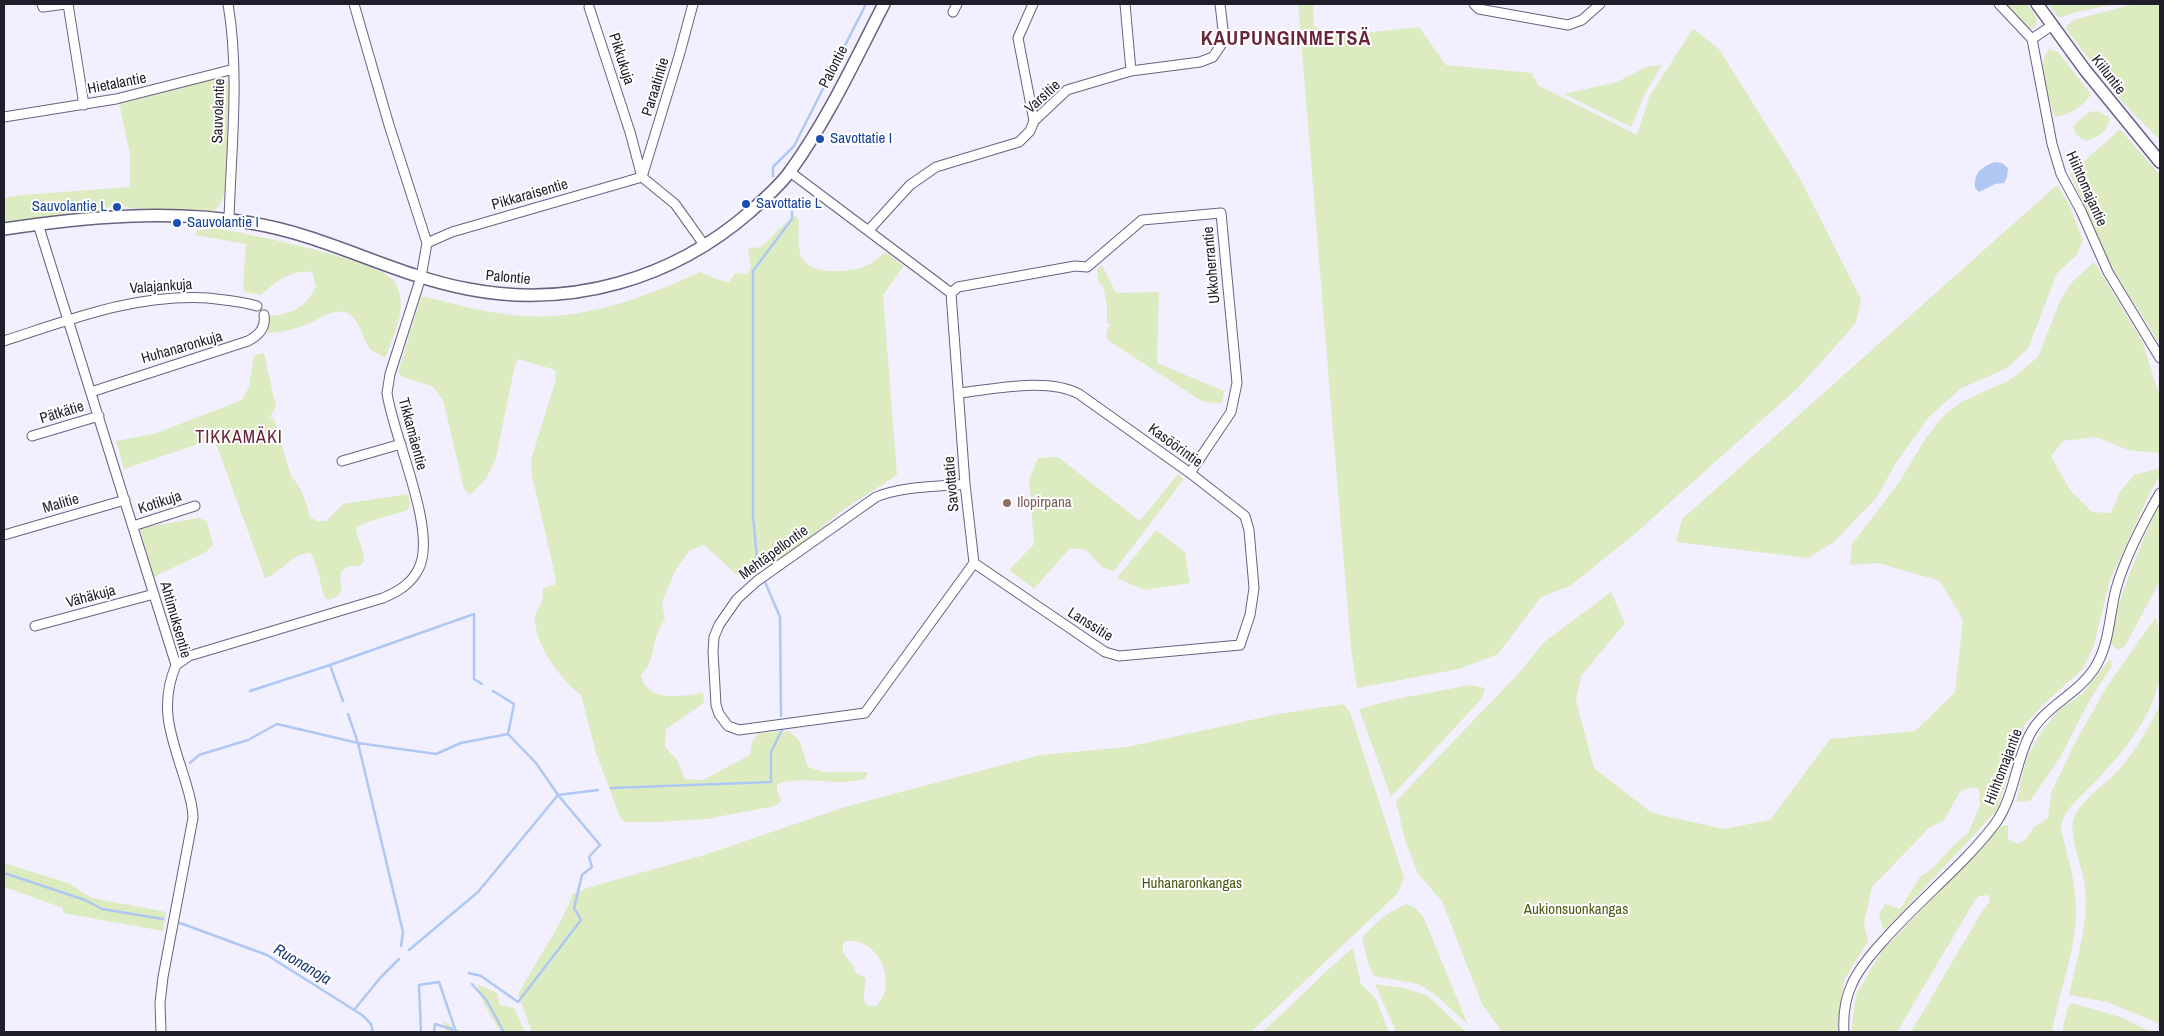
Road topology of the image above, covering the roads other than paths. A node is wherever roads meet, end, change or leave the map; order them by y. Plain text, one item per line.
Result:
1 (42, 4) edge
2 (67, 4) edge
3 (228, 4) edge
4 (354, 4) edge
5 (693, 4) edge
6 (884, 4) edge
7 (1031, 4) edge
8 (1125, 4) edge
9 (1220, 4) edge
10 (1474, 4) edge
11 (1600, 4) edge
12 (1999, 4) edge
13 (2037, 4) edge
14 (589, 7) dead end
15 (2051, 26) junction
16 (2032, 39) junction
17 (234, 70) junction
18 (1131, 71) junction
19 (84, 105) junction
20 (4, 117) edge
21 (1034, 121) junction
22 (2160, 162) edge
23 (790, 172) junction
24 (642, 177) junction
25 (229, 220) junction
26 (38, 224) junction
27 (4, 229) edge
28 (869, 230) junction
29 (426, 244) junction
30 (704, 246) junction
31 (421, 276) junction
32 (951, 293) junction
33 (257, 306) dead end
34 (264, 315) dead end
35 (68, 320) junction
36 (4, 341) edge
37 (2160, 358) edge
38 (91, 392) junction
39 (960, 392) junction
40 (99, 416) junction
41 (32, 436) dead end
42 (401, 444) junction
43 (342, 461) dead end
44 (1190, 473) junction
45 (965, 484) junction
46 (2160, 493) edge
47 (125, 500) junction
48 (194, 506) dead end
49 (133, 526) junction
50 (4, 535) edge
51 (974, 563) junction
52 (154, 594) junction
53 (35, 626) dead end
54 (1240, 645) joint
55 (176, 665) junction
56 (160, 1032) edge
57 (1844, 1032) edge

1 - 2 street
2 - 19 street
3 - 17 street, Sauvolantie
4 - 29 street, Tikkamäentie
5 - 24 street, Paraatintie
6 - 23 street, Palontie
7 - 21 street
8 - 18 street
9 - 18 street, Varsitie
10 - 11 street
12 - 16 street
13 - 15 street, Kiiluntie
14 - 24 street, Pikkukuja
15 - 16 street
15 - 22 street, Kiiluntie
16 - 37 street, Hiihtomajantie
17 - 19 street, Hietalantie
17 - 25 street, Sauvolantie
18 - 21 street, Varsitie
19 - 20 street, Hietalantie
21 - 28 street, Varsitie
23 - 28 street
23 - 30 street, Palontie
24 - 29 street, Pikkaraisentie
24 - 30 street
25 - 26 street, Palontie
25 - 31 street, Palontie
26 - 27 street, Palontie
26 - 35 street, Ahtimuksentie
28 - 32 street
29 - 31 street, Tikkamäentie
30 - 31 street, Palontie
31 - 42 street, Tikkamäentie
32 - 39 street, Savottatie
32 - 44 street, Ukkoherrantie
33 - 35 street, Valajankuja
34 - 38 street, Huhanaronkuja
35 - 36 street, Valajankuja
35 - 38 street, Ahtimuksentie
38 - 40 street, Ahtimuksentie
39 - 44 street, Kasöörintie
39 - 45 street, Savottatie
40 - 41 street, Pätkätie
40 - 47 street, Ahtimuksentie
42 - 43 street
42 - 55 street, Tikkamäentie
44 - 54 street, Kasöörintie
45 - 51 street, Savottatie
45 - 51 street, Mehtäpellontie
46 - 57 street, Hiihtomajantie
47 - 49 street, Ahtimuksentie
47 - 50 street, Malitie
48 - 49 street, Kotikuja
49 - 52 street, Ahtimuksentie
51 - 54 street, Lanssitie
52 - 53 street, Vähäkuja
52 - 55 street, Ahtimuksentie
55 - 56 street, Ahtimuksentie

